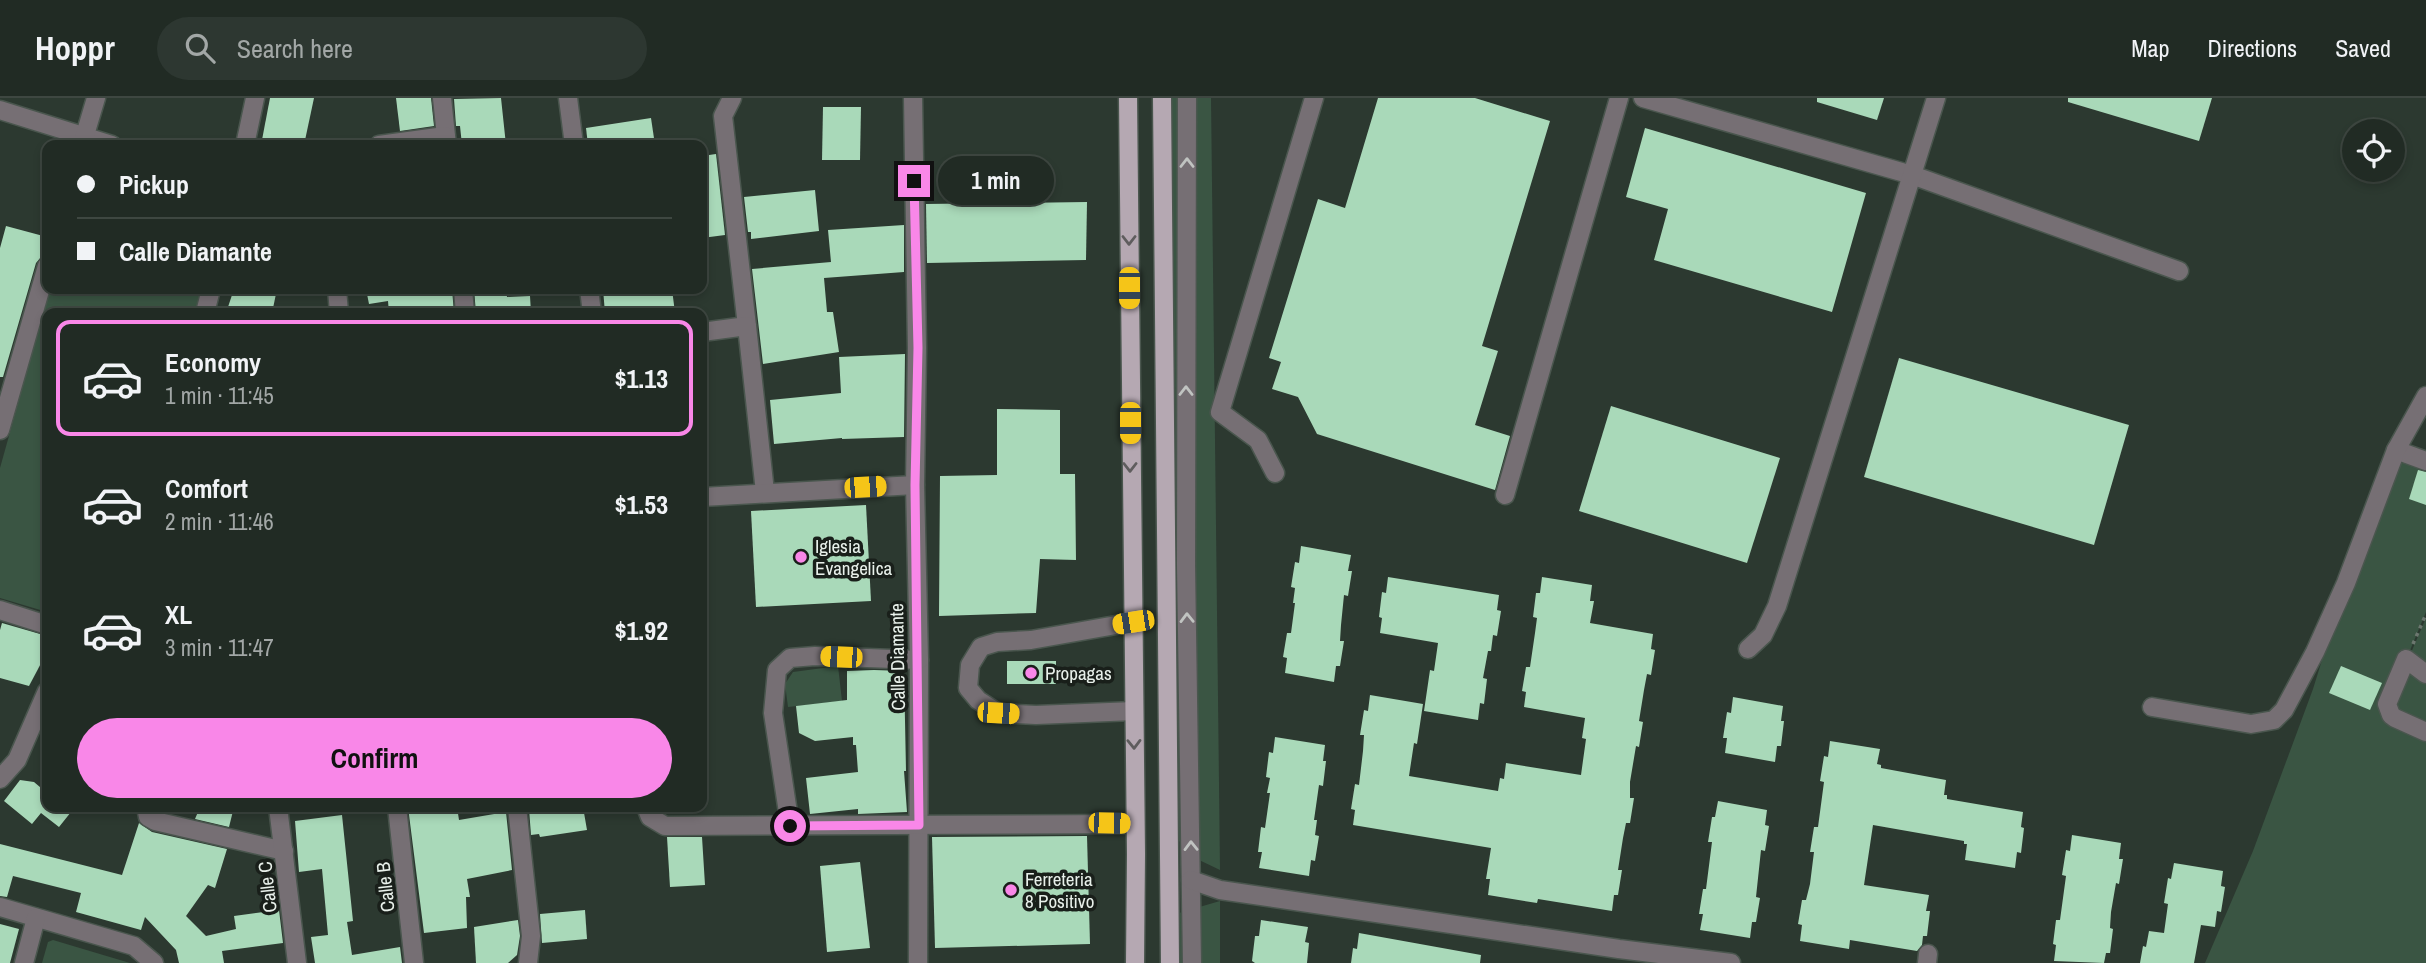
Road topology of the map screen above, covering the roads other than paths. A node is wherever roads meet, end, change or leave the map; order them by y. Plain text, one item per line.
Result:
1 (96, 98) edge
2 (254, 98) edge
3 (442, 98) edge
4 (568, 98) edge
5 (732, 98) edge
6 (913, 98) edge
7 (1128, 98) edge
8 (1162, 98) edge
9 (1187, 98) edge
10 (1314, 98) edge
11 (1619, 98) edge
12 (1643, 98) edge
13 (1936, 98) edge
14 (0, 110) edge
15 (80, 140) edge
16 (83, 140) edge
17 (246, 140) edge
18 (446, 140) edge
19 (573, 140) edge
20 (1912, 175) junction
21 (2179, 271) dead end
22 (42, 283) edge
23 (747, 326) junction
24 (707, 331) edge
25 (2426, 396) edge
26 (0, 430) edge
27 (2396, 450) junction
28 (2426, 461) edge
29 (1275, 473) dead end
30 (915, 485) junction
31 (765, 492) junction
32 (1505, 495) dead end
33 (707, 497) edge
34 (0, 610) edge
35 (1133, 622) junction
36 (42, 623) edge
37 (1748, 649) dead end
38 (919, 660) junction
39 (2426, 674) edge
40 (42, 700) edge
41 (2152, 707) dead end
42 (1134, 711) junction
43 (2426, 732) edge
44 (8, 758) edge
45 (0, 779) edge
46 (147, 812) edge
47 (279, 812) edge
48 (398, 812) edge
49 (518, 812) edge
50 (648, 812) edge
51 (1135, 824) junction
52 (919, 825) junction
53 (790, 826) junction
54 (284, 851) junction
55 (1191, 880) junction
56 (0, 907) edge
57 (36, 918) junction
58 (1597, 955) edge
59 (24, 963) edge
60 (154, 963) edge
61 (296, 963) edge
62 (414, 963) edge
63 (528, 963) edge
64 (918, 963) edge
65 (1135, 963) edge
66 (1170, 963) edge
67 (1192, 963) edge
68 (1731, 963) edge

1 - 16 street
2 - 17 street
3 - 18 street
4 - 19 street
5 - 23 street
6 - 30 street, Calle Diamante
7 -> 35 main road
8 - 66 main road
55 -> 9 street
10 - 29 street
11 - 32 street
12 - 20 street
13 - 20 street
14 - 15 street
20 - 21 street
20 - 37 street
22 - 26 street
23 - 24 street
23 - 31 street
25 - 27 street
27 - 28 street
27 - 41 street
30 - 31 street
30 - 38 street, Calle Diamante
31 - 33 street
34 - 36 street
35 - 42 main road
35 - 42 street
38 - 52 street, Calle Diamante
38 - 53 street
39 - 43 street
40 - 44 street
42 -> 51 main road
44 - 45 street
46 - 54 street
47 - 54 street, Calle C
48 - 62 street, Calle B
49 - 63 street
50 - 53 street
51 - 52 street
51 - 65 main road
52 - 53 street
52 - 64 street, Calle Diamante
54 - 61 street, Calle C
55 - 58 street
55 - 67 street
56 - 57 street
57 - 59 street
57 - 60 street
58 - 68 street

